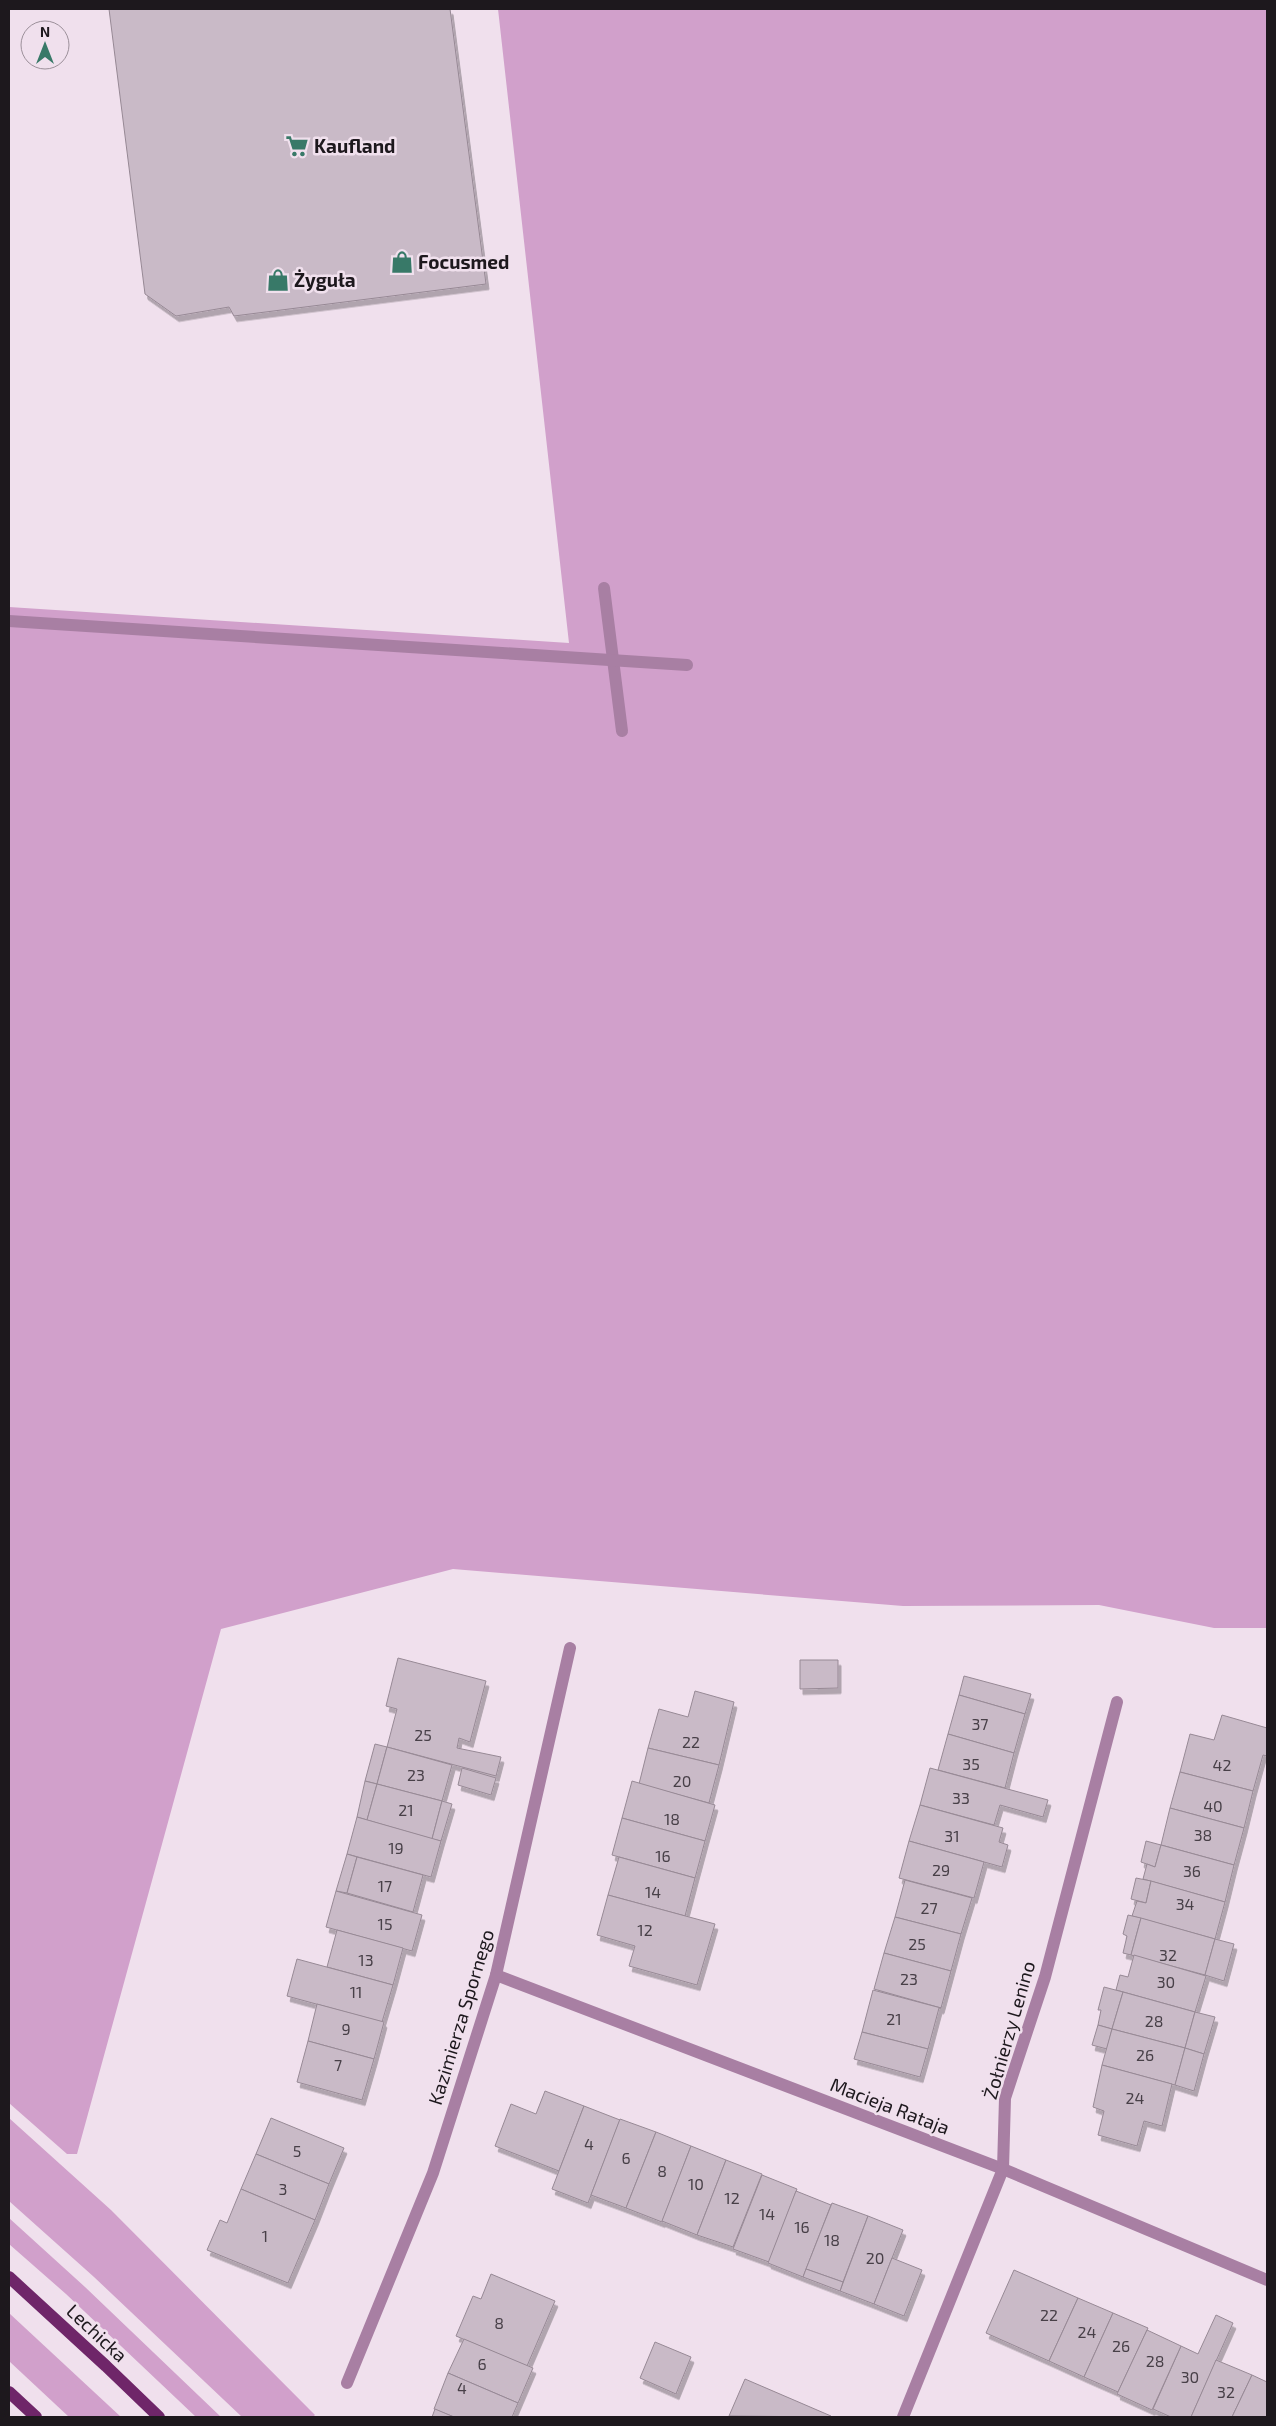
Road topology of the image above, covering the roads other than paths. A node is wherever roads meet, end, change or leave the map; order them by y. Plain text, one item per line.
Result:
1 (604, 588) dead end
2 (9, 621) edge
3 (613, 660) junction
4 (687, 664) dead end
5 (622, 732) dead end
6 (570, 1648) dead end
7 (1117, 1702) dead end
8 (496, 1975) junction
9 (1003, 2169) junction
10 (9, 2277) edge
11 (1267, 2280) edge
12 (346, 2383) dead end
13 (9, 2392) edge
14 (36, 2417) edge
15 (159, 2417) edge
16 (903, 2417) edge

1 - 3 street
2 - 3 street
3 - 4 street
3 - 5 street
6 - 8 street, Kazimierza Spornego
7 - 9 street, Żołnierzy Lenino
8 - 9 street, Macieja Rataja
8 - 12 street, Kazimierza Spornego
9 - 11 street, Macieja Rataja
9 - 16 street, Żołnierzy Lenino
10 - 15 main road, Lechicka
13 - 14 main road

